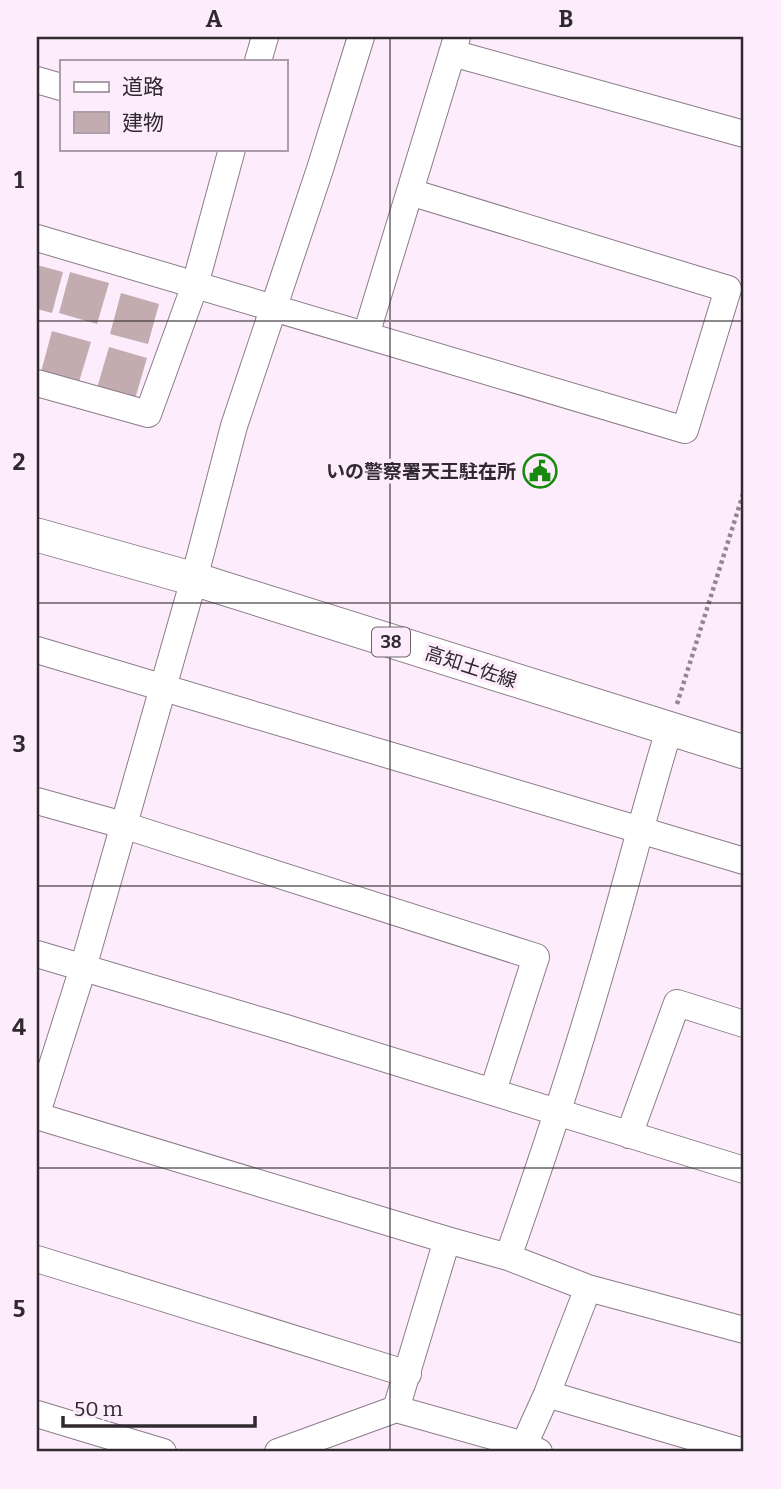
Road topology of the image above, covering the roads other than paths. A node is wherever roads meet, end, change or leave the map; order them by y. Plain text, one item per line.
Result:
1 (265, 37) edge
2 (361, 37) edge
3 (454, 45) edge
4 (258, 60) edge
5 (37, 79) edge
6 (60, 87) edge
7 (744, 134) edge
8 (232, 150) edge
9 (410, 192) junction
10 (37, 238) edge
11 (195, 285) junction
12 (273, 309) junction
13 (366, 335) junction
14 (37, 383) edge
15 (37, 535) edge
16 (194, 579) junction
17 (37, 650) edge
18 (162, 688) junction
19 (669, 730) junction
20 (744, 752) edge
21 (37, 801) edge
22 (123, 825) junction
23 (640, 829) junction
24 (744, 861) edge
25 (37, 954) edge
26 (83, 968) junction
27 (744, 1024) edge
28 (493, 1091) junction
29 (558, 1111) junction
30 (37, 1114) edge
31 (629, 1135) junction
32 (744, 1170) edge
33 (447, 1240) junction
34 (508, 1257) junction
35 (37, 1259) edge
36 (588, 1288) junction
37 (744, 1330) edge
38 (408, 1374) junction
39 (547, 1394) junction
40 (396, 1409) junction
41 (37, 1414) edge
42 (532, 1449) edge
43 (163, 1452) edge
44 (278, 1452) edge
45 (744, 1452) edge

1 - 4 street
2 - 12 street
3 - 7 street
3 - 9 street
5 - 6 street
8 - 11 street
9 - 13 street
9 - 13 street
10 - 11 street
11 - 12 street
11 - 14 street
12 - 13 street
12 - 16 street
15 - 16 main road, 高知土佐線 / 38
16 - 18 street
16 - 19 main road, 高知土佐線 / 38
17 - 18 street
18 - 22 street
18 - 23 street
19 - 20 main road, 高知土佐線 / 38
19 - 23 street
21 - 22 street
22 - 26 street
22 - 28 street
23 - 24 street
23 - 29 street
25 - 26 street
26 - 28 street
26 - 30 street
27 - 31 street
28 - 29 street
29 - 31 street
29 - 34 street
30 - 33 street
31 - 32 street
33 - 34 street
33 - 38 street
34 - 36 street
35 - 38 street
36 - 37 street
36 - 39 street
38 - 40 street
39 - 42 street
39 - 45 street
40 - 42 street
40 - 44 street
41 - 43 street

